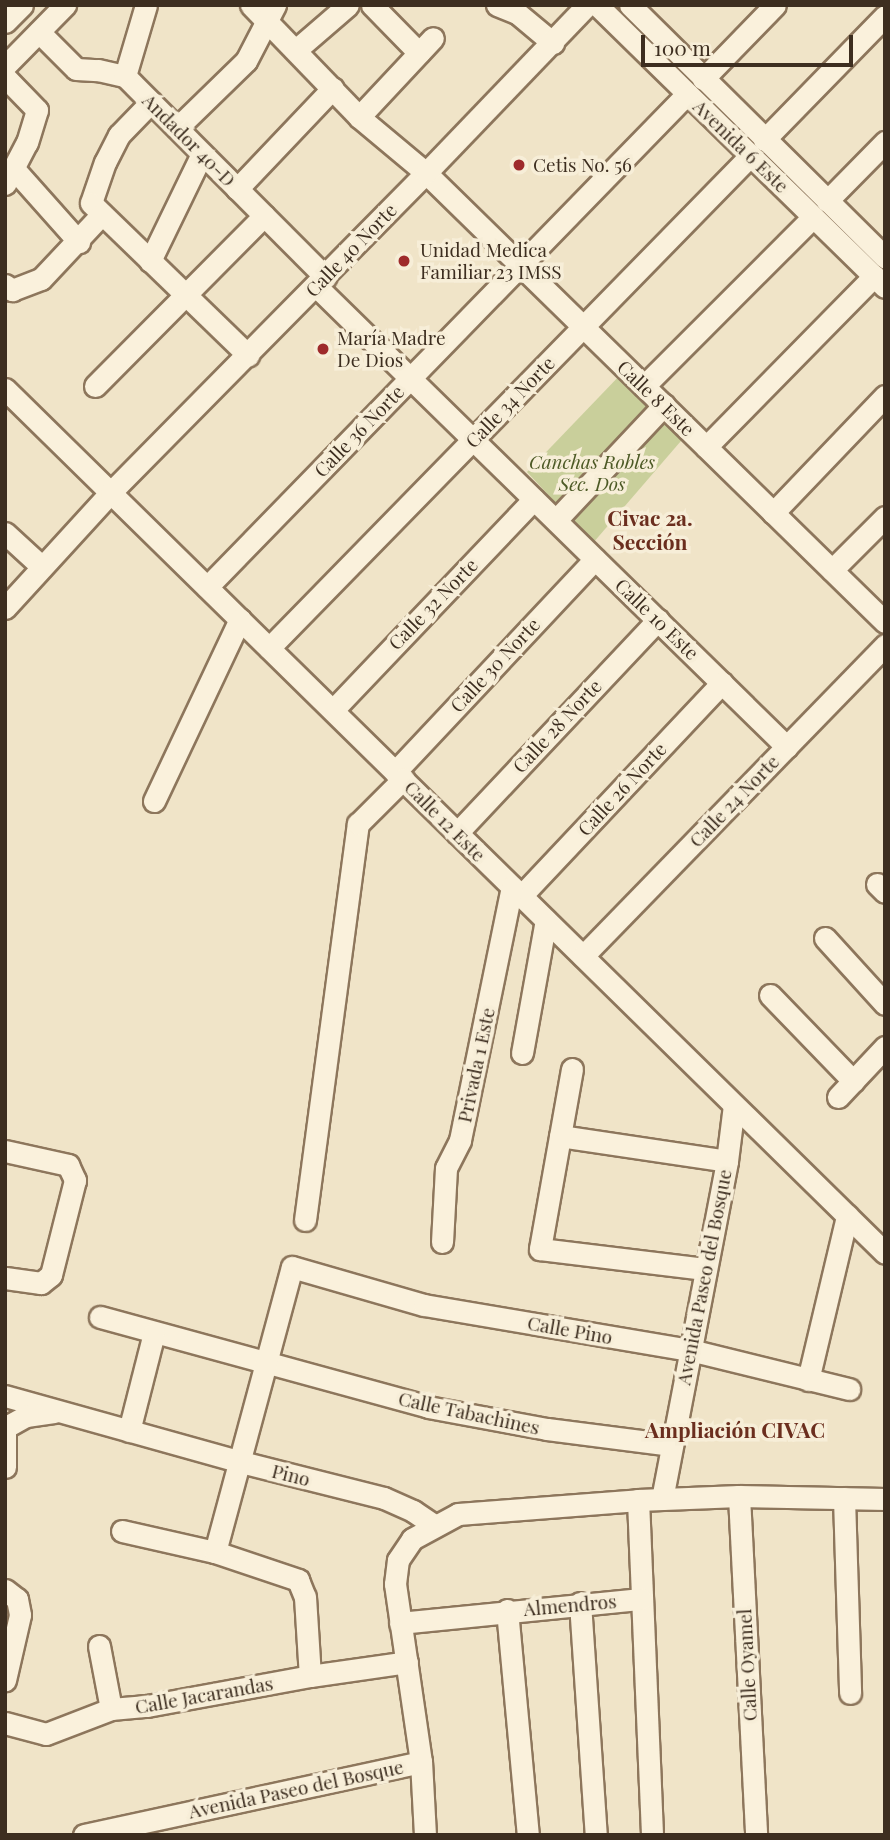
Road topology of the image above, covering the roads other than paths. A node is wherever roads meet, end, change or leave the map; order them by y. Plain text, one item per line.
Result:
1 (22, 5) edge
2 (65, 5) edge
3 (146, 5) edge
4 (251, 5) edge
5 (348, 5) edge
6 (372, 5) edge
7 (497, 5) edge
8 (587, 5) edge
9 (597, 5) edge
10 (775, 5) edge
11 (641, 9) edge
12 (272, 14) edge
13 (885, 16) edge
14 (5, 22) edge
15 (39, 32) junction
16 (553, 43) junction
17 (297, 49) junction
18 (5, 66) edge
19 (125, 76) junction
20 (5, 77) edge
21 (703, 79) junction
22 (333, 88) junction
23 (687, 93) junction
24 (151, 102) junction
25 (359, 117) junction
26 (177, 128) junction
27 (885, 142) edge
28 (757, 148) junction
29 (202, 154) junction
30 (426, 173) junction
31 (10, 177) edge
32 (237, 189) junction
33 (97, 209) junction
34 (820, 209) junction
35 (264, 216) junction
36 (79, 242) junction
37 (885, 257) edge
38 (150, 261) junction
39 (520, 265) junction
40 (321, 281) junction
41 (880, 281) edge
42 (9, 287) edge
43 (186, 295) junction
44 (583, 327) junction
45 (248, 355) junction
46 (411, 378) junction
47 (94, 386) dead end
48 (644, 386) junction
49 (5, 388) edge
50 (885, 396) edge
51 (664, 405) junction
52 (473, 439) junction
53 (706, 447) junction
54 (111, 492) junction
55 (534, 499) junction
56 (773, 513) junction
57 (885, 517) edge
58 (556, 520) junction
59 (5, 533) edge
60 (595, 559) junction
61 (42, 567) junction
62 (832, 570) junction
63 (207, 587) junction
64 (5, 608) edge
65 (240, 619) junction
66 (658, 620) junction
67 (885, 622) edge
68 (885, 645) edge
69 (269, 648) junction
70 (722, 682) junction
71 (332, 710) junction
72 (787, 747) junction
73 (399, 776) junction
74 (154, 801) dead end
75 (457, 833) junction
76 (517, 891) junction
77 (546, 920) junction
78 (825, 938) dead end
79 (583, 956) junction
80 (770, 995) dead end
81 (885, 1004) edge
82 (885, 1047) edge
83 (522, 1053) dead end
84 (572, 1069) dead end
85 (853, 1081) junction
86 (838, 1097) dead end
87 (734, 1105) junction
88 (560, 1136) junction
89 (5, 1151) edge
90 (727, 1161) junction
91 (847, 1216) junction
92 (305, 1220) dead end
93 (442, 1242) dead end
94 (885, 1253) edge
95 (705, 1269) junction
96 (5, 1278) edge
97 (100, 1317) dead end
98 (154, 1333) junction
99 (690, 1350) junction
100 (268, 1365) junction
101 (808, 1380) junction
102 (849, 1389) dead end
103 (5, 1396) edge
104 (59, 1411) junction
105 (6, 1426) edge
106 (129, 1430) junction
107 (672, 1445) junction
108 (242, 1462) junction
109 (5, 1467) edge
110 (739, 1496) junction
111 (844, 1498) junction
112 (662, 1499) junction
113 (885, 1499) edge
114 (638, 1500) junction
115 (434, 1525) junction
116 (122, 1531) dead end
117 (215, 1552) junction
118 (5, 1590) edge
119 (641, 1599) junction
120 (580, 1603) junction
121 (507, 1610) junction
122 (400, 1623) junction
123 (99, 1646) dead end
124 (407, 1662) junction
125 (310, 1676) junction
126 (5, 1680) edge
127 (850, 1693) dead end
128 (111, 1709) junction
129 (5, 1723) edge
130 (421, 1762) junction
131 (84, 1835) edge
132 (425, 1835) edge
133 (528, 1835) edge
134 (596, 1835) edge
135 (652, 1835) edge
136 (756, 1835) edge

1 - 14 street
2 - 15 street
3 - 19 street
4 - 12 street, Calle 8 Este
5 - 17 street
6 - 25 street
7 - 16 street
8 - 16 street, Calle 40 Norte
9 - 23 street, Avenida 6 Este
10 - 21 street
11 - 21 street, Avenida 6 Este
12 - 17 street, Calle 8 Este
12 - 26 street
13 - 28 street, Calle 34 Norte
15 - 18 street
15 - 19 street, Andador 40-D
16 - 30 street, Calle 40 Norte
17 - 22 street, Calle 8 Este
19 - 24 street, Andador 40-D
20 - 31 street
21 - 28 street, Avenida 6 Este
22 - 25 street, Calle 8 Este
22 - 32 street
23 - 28 street, Avenida 6 Este
23 - 39 street, Calle 36 Norte
24 - 26 street, Andador 40-D
24 - 33 street
25 - 30 street, Calle 8 Este
26 - 29 street, Andador 40-D
27 - 34 street
28 - 34 street, Avenida 6 Este
28 - 44 street, Calle 34 Norte
29 - 32 street, Andador 40-D
29 - 38 street
30 - 39 street, Calle 8 Este
30 - 40 street, Calle 40 Norte
31 - 36 street
32 - 35 street, Andador 40-D
33 - 36 street
33 - 38 street
34 - 37 street, Avenida 6 Este
34 - 41 street, Avenida 6 Este
34 - 48 street
35 - 40 street, Andador 40-D
35 - 43 street
36 - 42 street
38 - 43 street
39 - 44 street, Calle 8 Este
39 - 46 street, Calle 36 Norte
40 - 45 street, Calle 40 Norte
40 - 46 street, Calle 10 Este
41 - 53 street
43 - 45 street
43 - 47 street
44 - 48 street, Calle 8 Este
44 - 52 street, Calle 34 Norte
45 - 54 street, Calle 40 Norte
46 - 52 street, Calle 10 Este
46 - 63 street, Calle 36 Norte
48 - 51 street, Calle 8 Este
49 - 54 street, Calle 12 Este
50 - 56 street
51 - 53 street, Calle 8 Este
51 - 58 street
52 - 55 street, Calle 10 Este
52 - 69 street, Calle 34 Norte
53 - 56 street, Calle 8 Este
54 - 61 street, Calle 40 Norte
54 - 63 street, Calle 12 Este
55 - 58 street, Calle 10 Este
55 - 71 street, Calle 32 Norte
56 - 62 street, Calle 8 Este
57 - 62 street
58 - 60 street, Calle 10 Este
59 - 61 street
60 - 66 street, Calle 10 Este
60 - 73 street, Calle 30 Norte
61 - 64 street, Calle 40 Norte
62 - 67 street, Calle 8 Este
63 - 65 street, Calle 12 Este
65 - 69 street, Calle 12 Este
65 - 74 street
66 - 70 street, Calle 10 Este
66 - 75 street, Calle 28 Norte
68 - 72 street, Calle 24 Norte
69 - 71 street, Calle 12 Este
70 - 72 street, Calle 10 Este
70 - 76 street, Calle 26 Norte
71 - 73 street, Calle 12 Este
72 - 79 street, Calle 24 Norte
73 - 75 street, Calle 12 Este
73 - 92 street, Calle 30 Norte
75 - 76 street, Calle 12 Este
76 - 77 street, Calle 12 Este
76 - 93 street, Privada 1 Este
77 - 79 street, Calle 12 Este
77 - 83 street
78 - 81 street
79 - 87 street, Calle 12 Este
80 - 85 street
82 - 85 street
84 - 88 street
85 - 86 street
87 - 90 street, Avenida Paseo del Bosque
87 - 91 street, Calle 12 Este
88 - 90 street
88 - 95 street
89 - 96 street
90 - 95 street, Avenida Paseo del Bosque
91 - 94 street, Calle 12 Este
91 - 101 street
95 - 99 street, Avenida Paseo del Bosque
97 - 98 street, Calle Tabachines
98 - 100 street, Calle Tabachines
98 - 106 street
99 - 100 street, Calle Pino
99 - 101 street, Calle Pino
99 - 107 street, Avenida Paseo del Bosque
100 - 107 street, Calle Tabachines
100 - 108 street
101 - 102 street, Calle Pino
103 - 104 street, Pino
104 - 105 street
104 - 106 street, Pino
105 - 109 street
106 - 108 street, Pino
107 - 112 street, Avenida Paseo del Bosque
108 - 115 street, Pino
108 - 117 street
110 - 111 street
110 - 112 street
110 - 136 street, Calle Oyamel
111 - 113 street
111 - 127 street
112 - 114 street, Avenida Paseo del Bosque
114 - 115 street, Avenida Paseo del Bosque
114 - 119 street, Almendros
115 - 122 street, Avenida Paseo del Bosque
116 - 117 street
117 - 125 street
118 - 126 street
119 - 120 street, Almendros
119 - 135 street
120 - 121 street, Almendros
120 - 134 street
121 - 122 street, Almendros
121 - 133 street
122 - 124 street, Avenida Paseo del Bosque
123 - 128 street
124 - 125 street, Calle Jacarandas
124 - 130 street, Avenida Paseo del Bosque
125 - 128 street, Calle Jacarandas
128 - 129 street, Calle Jacarandas
130 - 131 street, Avenida Paseo del Bosque
130 - 132 street

